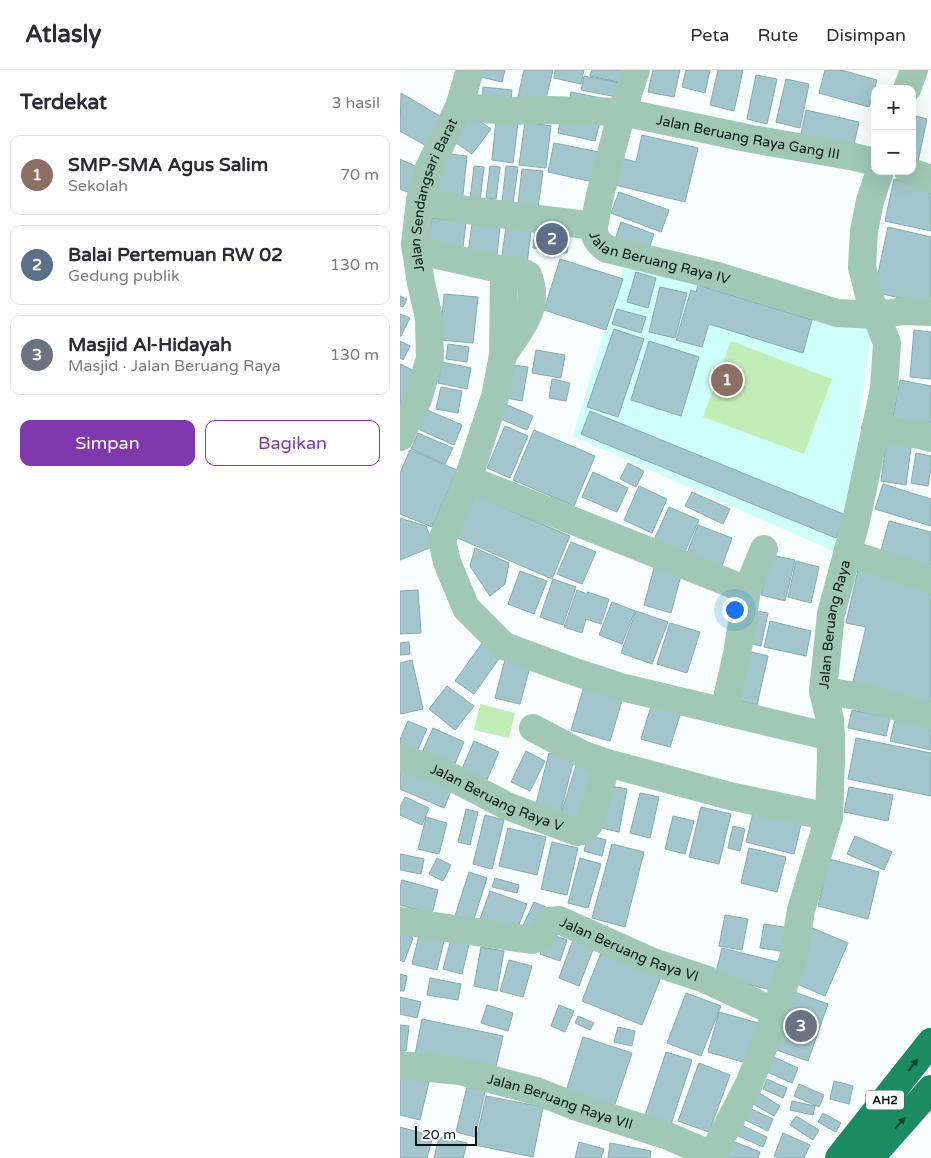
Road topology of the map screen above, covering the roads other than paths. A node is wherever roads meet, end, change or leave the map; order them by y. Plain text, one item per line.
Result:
1 (470, 70) edge
2 (636, 70) edge
3 (914, 70) edge
4 (909, 85) edge
5 (460, 107) junction
6 (622, 112) junction
7 (871, 161) edge
8 (916, 174) edge
9 (879, 175) edge
10 (931, 179) edge
11 (420, 201) junction
12 (594, 226) junction
13 (433, 254) dead end
14 (931, 312) edge
15 (876, 315) junction
16 (403, 423) edge
17 (876, 429) junction
18 (931, 438) edge
19 (468, 479) junction
20 (764, 549) dead end
21 (847, 553) junction
22 (931, 580) edge
23 (747, 590) junction
24 (823, 691) junction
25 (724, 711) junction
26 (931, 716) edge
27 (533, 728) dead end
28 (830, 737) junction
29 (400, 758) edge
30 (607, 763) junction
31 (829, 817) junction
32 (400, 921) edge
33 (775, 1012) junction
34 (931, 1042) edge
35 (400, 1065) edge
36 (931, 1089) edge
37 (714, 1157) edge
38 (839, 1158) edge
39 (870, 1158) edge

1 - 5 street, Jalan Sendangsari Barat
2 - 6 street
3 - 4 street
5 - 6 street, Jalan Beruang Raya Gang III
5 - 11 street, Jalan Sendangsari Barat
6 - 7 street, Jalan Beruang Raya Gang III
6 - 12 street
8 - 10 street
9 - 15 street, Jalan Beruang Raya
11 - 12 street, Jalan Beruang Raya IV
11 - 16 street, Jalan Sendangsari Barat
12 - 15 street, Jalan Beruang Raya IV
13 - 19 street
14 - 15 street, Jalan Beruang Raya IV
15 - 17 street, Jalan Beruang Raya
17 - 18 street
17 - 21 street, Jalan Beruang Raya
19 - 23 street
19 - 25 street
20 - 23 street
21 - 22 street
21 - 24 street, Jalan Beruang Raya
23 - 25 street
24 - 26 street
24 - 28 street, Jalan Beruang Raya
25 - 28 street
27 - 30 street
28 - 31 street, Jalan Beruang Raya
29 - 30 street, Jalan Beruang Raya V
30 - 31 street
31 - 33 street, Jalan Beruang Raya
32 - 33 street, Jalan Beruang Raya VI
33 - 37 street, Jalan Beruang Raya
38 -> 34 highway, AH2
35 - 37 street, Jalan Beruang Raya VII
39 -> 36 highway, AH2

